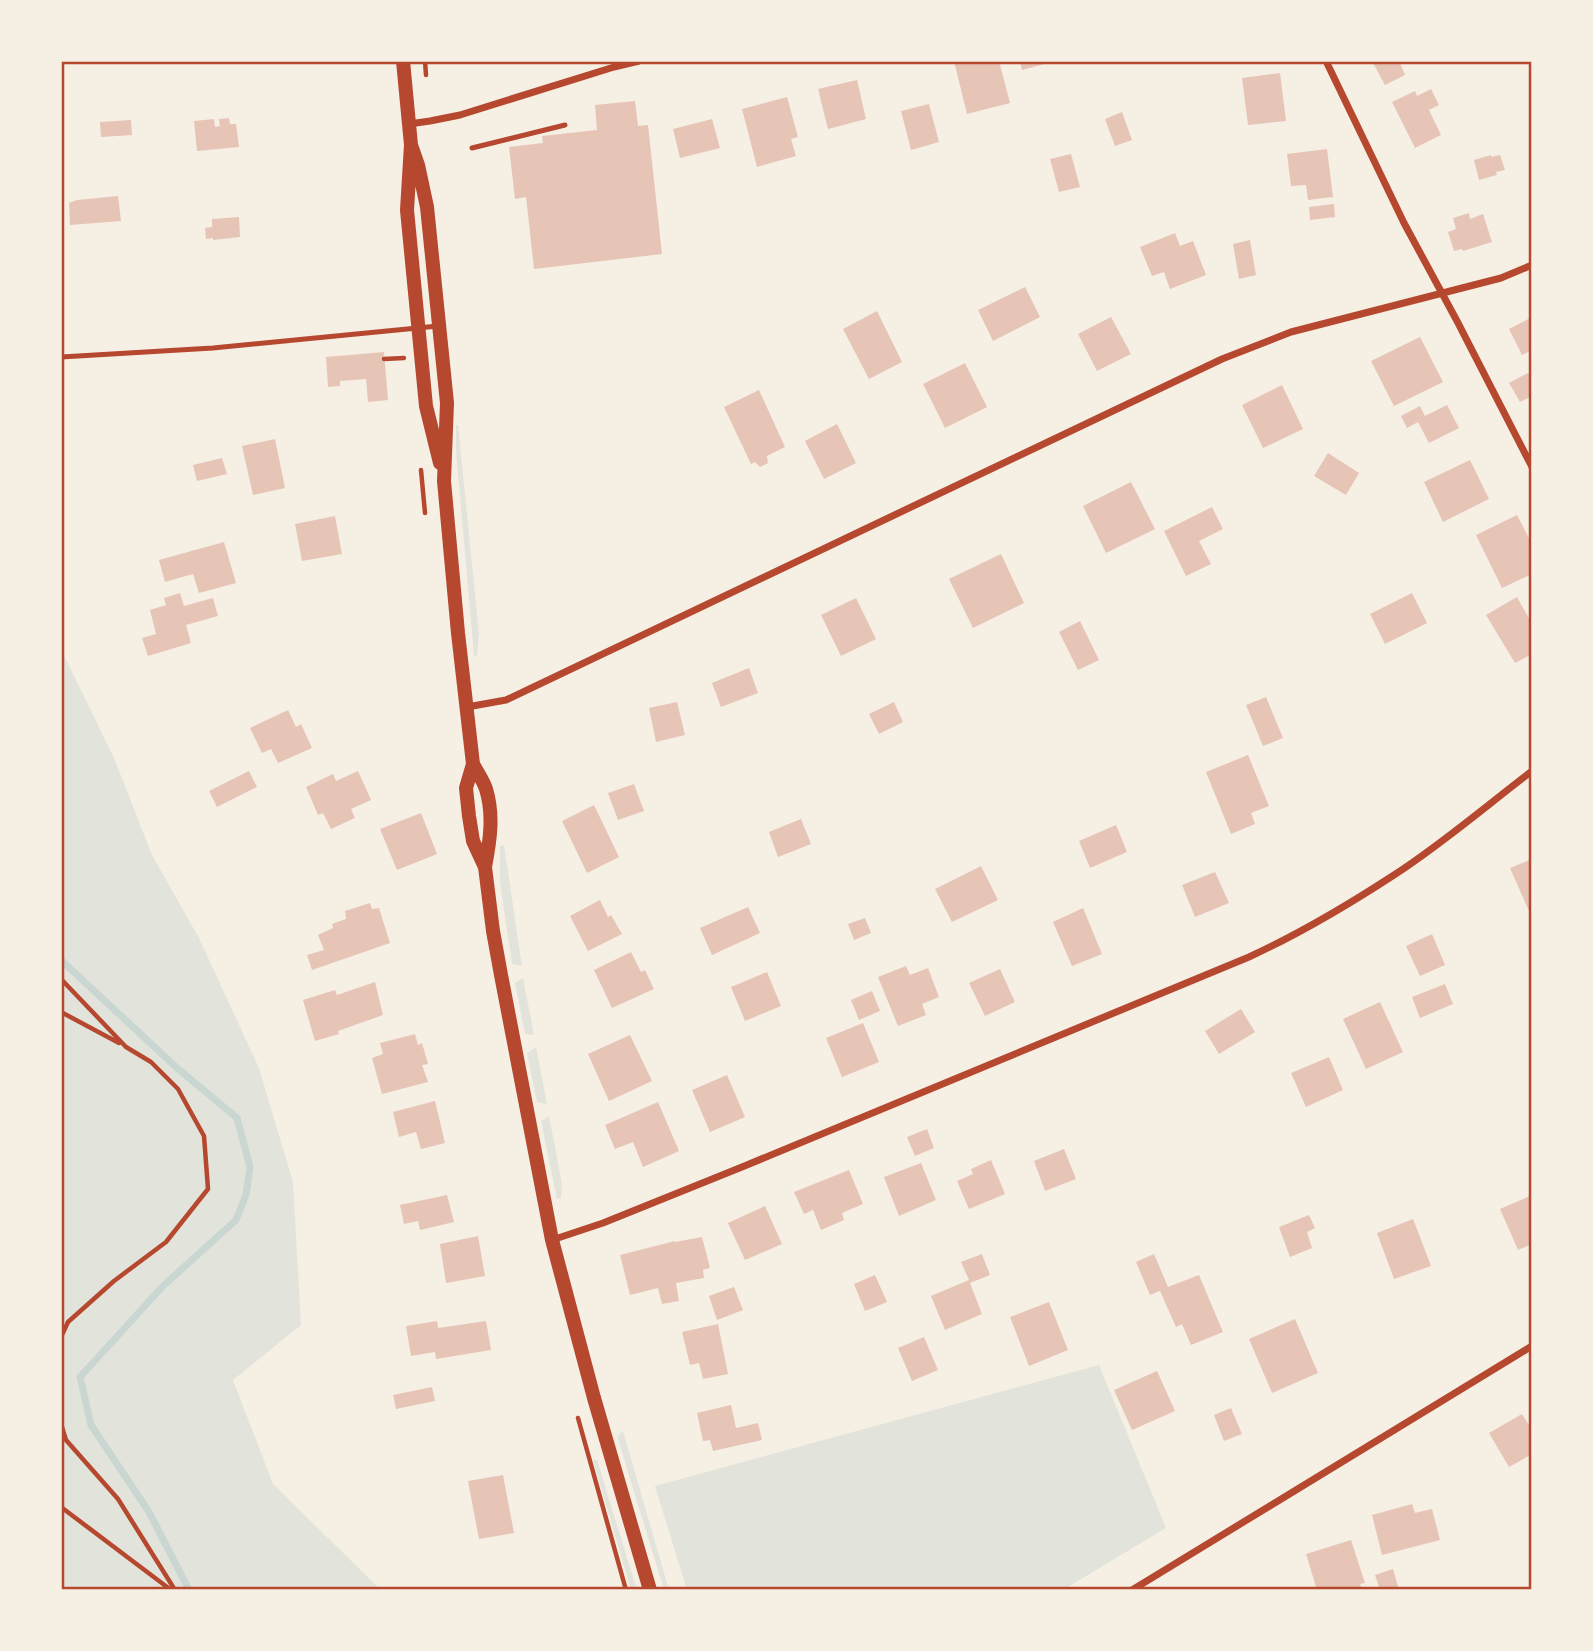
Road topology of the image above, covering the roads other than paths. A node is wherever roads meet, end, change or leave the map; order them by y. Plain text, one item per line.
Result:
1 (403, 61) edge
2 (639, 61) edge
3 (1326, 61) edge
4 (409, 124) junction
5 (565, 125) dead end
6 (411, 145) junction
7 (472, 148) dead end
8 (1532, 265) edge
9 (1442, 294) junction
10 (439, 326) junction
11 (418, 328) junction
12 (61, 357) edge
13 (1532, 467) edge
14 (444, 481) junction
15 (467, 707) junction
16 (473, 764) junction
17 (1532, 771) edge
18 (485, 867) junction
19 (552, 1240) junction
20 (1532, 1346) edge
21 (650, 1590) edge
22 (1132, 1590) edge

1 - 4 main road
2 - 4 street
3 - 9 street
4 - 6 main road
5 - 7 lane
6 - 10 main road
6 - 11 main road
8 - 9 street
9 - 13 street
9 - 15 street
10 - 11 lane
10 - 14 main road
11 - 12 lane
11 - 14 main road
14 - 15 main road
15 - 16 main road
16 - 18 main road
16 - 18 main road
17 - 19 street
18 - 19 main road
19 - 21 main road
20 - 22 street

